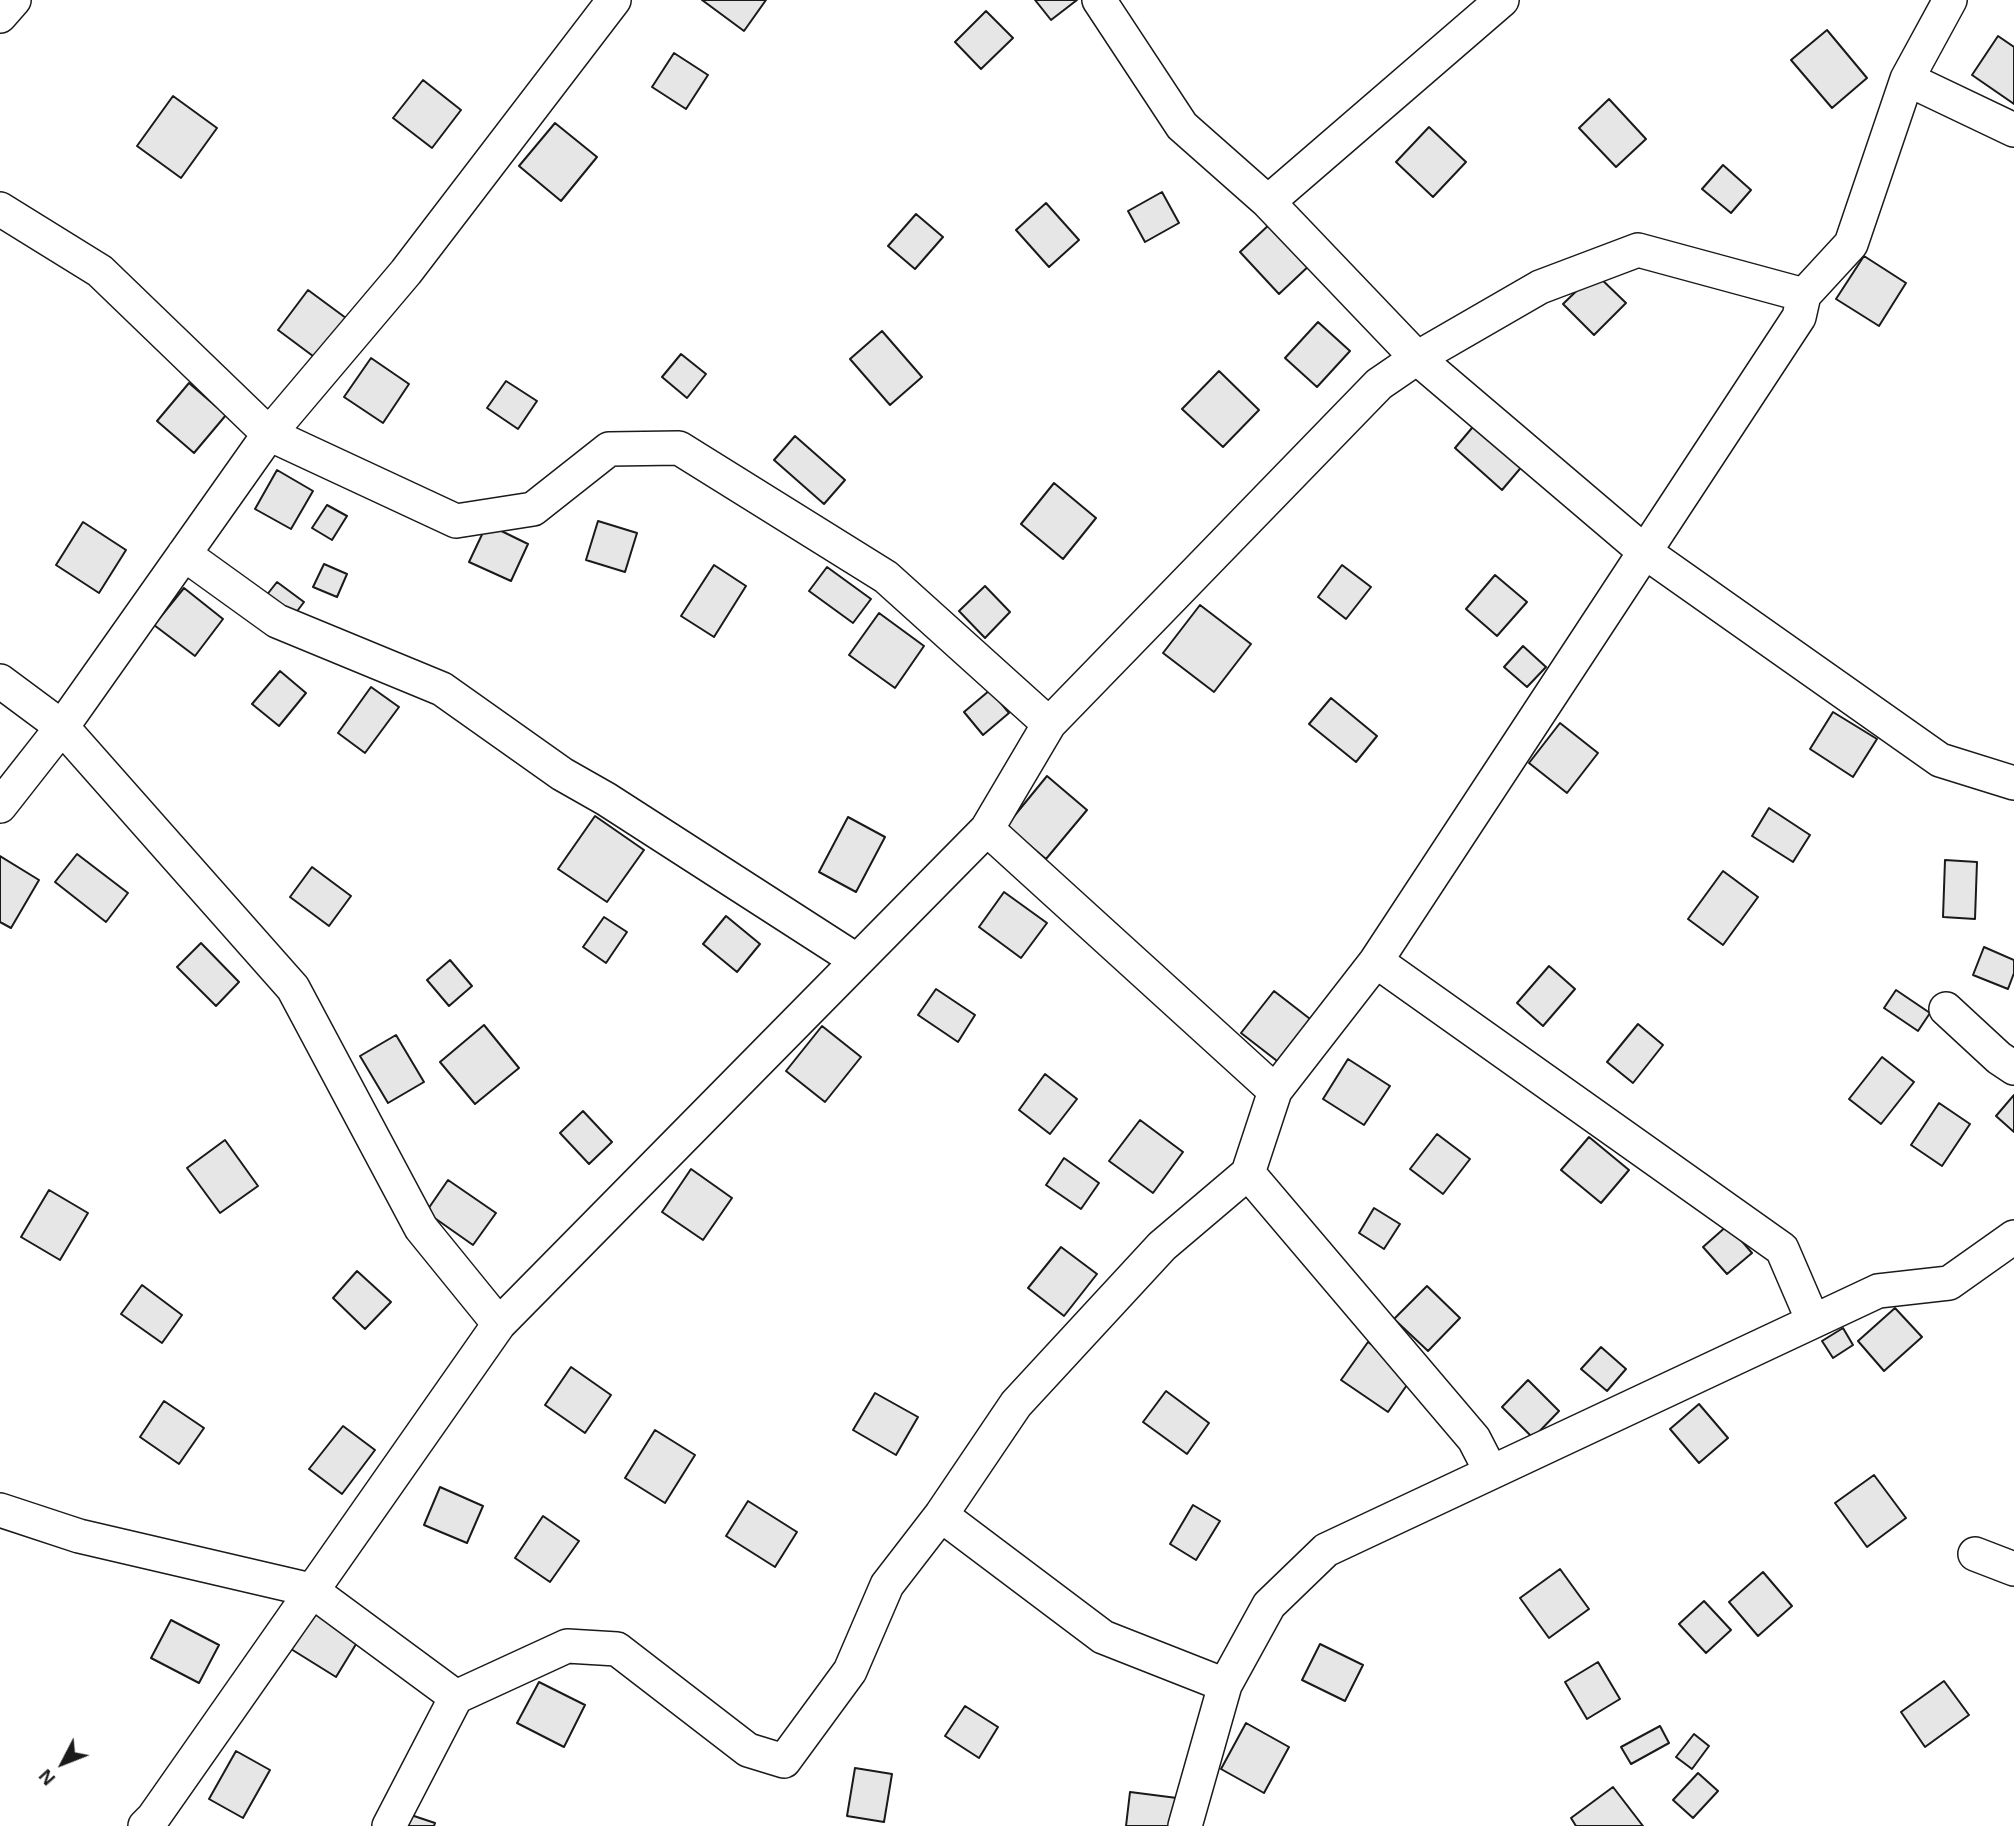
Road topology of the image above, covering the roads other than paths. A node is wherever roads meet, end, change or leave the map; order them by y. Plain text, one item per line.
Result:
1 (14, 0) edge
2 (614, 0) edge
3 (1100, 0) edge
4 (1502, 0) edge
5 (1950, 0) edge
6 (0, 16) edge
7 (1907, 79) junction
8 (2014, 130) edge
9 (1268, 202) junction
10 (0, 209) edge
11 (1804, 295) junction
12 (1417, 358) junction
13 (270, 435) junction
14 (1645, 552) junction
15 (184, 554) junction
16 (0, 681) edge
17 (1049, 724) junction
18 (62, 727) junction
19 (2014, 783) edge
20 (0, 806) edge
21 (987, 829) junction
22 (856, 960) junction
23 (1376, 961) junction
24 (1946, 1009) dead end
25 (2014, 1068) edge
26 (1275, 1091) junction
27 (1248, 1173) junction
28 (2014, 1237) edge
29 (1812, 1321) junction
30 (499, 1324) junction
31 (1491, 1472) junction
32 (0, 1510) edge
33 (941, 1515) junction
34 (1975, 1554) dead end
35 (2014, 1569) edge
36 (311, 1590) junction
37 (1225, 1685) junction
38 (456, 1697) junction
39 (145, 1826) edge
40 (389, 1826) edge
41 (1185, 1826) edge

1 - 6 street
2 - 13 street
3 - 9 street
4 - 9 street
5 - 7 street
7 - 8 street
7 - 11 street
9 - 12 street
10 - 13 street
11 - 12 street
11 - 14 street
12 - 14 street
12 - 17 street
13 - 15 street
13 - 17 street
14 - 19 street
14 - 23 street
15 - 18 street
15 - 22 street
16 - 18 street
17 - 21 street
18 - 20 street
18 - 30 street
21 - 22 street
21 - 26 street
22 - 30 street
23 - 26 street
23 - 29 street
24 - 25 street
26 - 27 street
27 - 31 street
27 - 33 street
28 - 29 street
29 - 31 street
30 - 36 street
31 - 37 street
32 - 36 street
33 - 37 street
33 - 38 street
34 - 35 street
36 - 38 street
36 - 39 street
37 - 41 street
38 - 40 street

